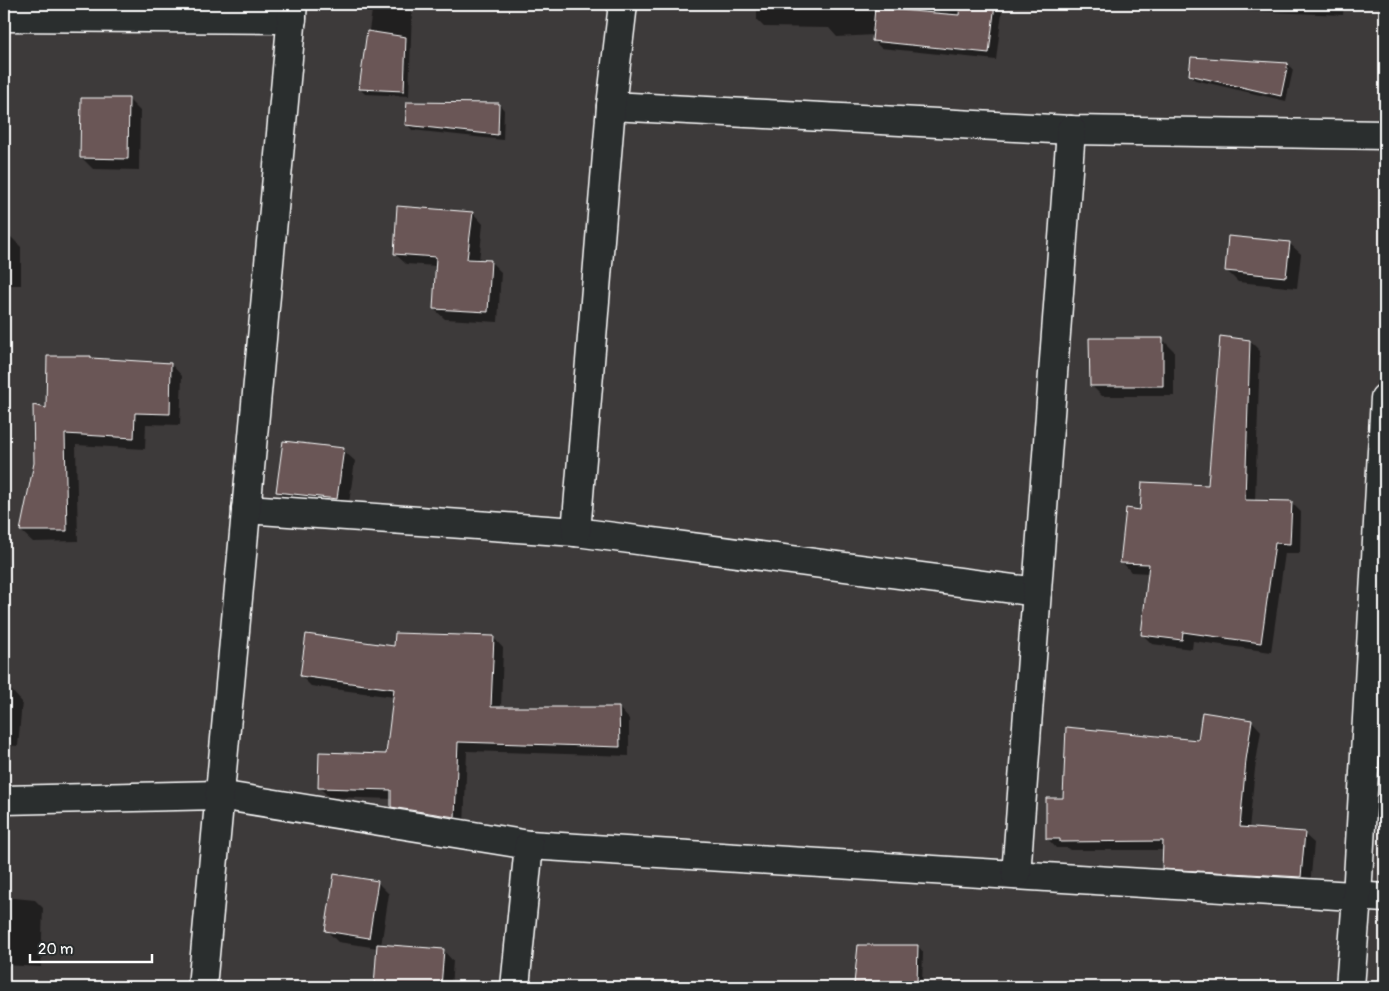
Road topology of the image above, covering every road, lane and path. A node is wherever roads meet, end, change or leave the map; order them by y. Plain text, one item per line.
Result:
1 (623, 4) edge
2 (292, 11) edge
3 (4, 17) edge
4 (611, 106) junction
5 (1072, 130) junction
6 (1385, 135) edge
7 (1385, 398) edge
8 (246, 510) junction
9 (1382, 530) edge
10 (576, 532) junction
11 (1037, 592) junction
12 (219, 796) junction
13 (4, 800) edge
14 (529, 845) junction
15 (1016, 875) junction
16 (1357, 897) junction
17 (1385, 898) edge
18 (202, 987) edge
19 (515, 987) edge
20 (1350, 987) edge

1 - 4 street
2 - 3 street
2 - 8 street
4 - 5 street
4 - 10 street
5 - 6 street
5 - 11 street
7 - 9 street
8 - 10 street
8 - 12 street
9 - 16 street
10 - 11 street
11 - 15 street
12 - 13 street
12 - 14 street
12 - 18 street
14 - 15 street
14 - 19 street
15 - 16 street
16 - 17 street
16 - 20 street

